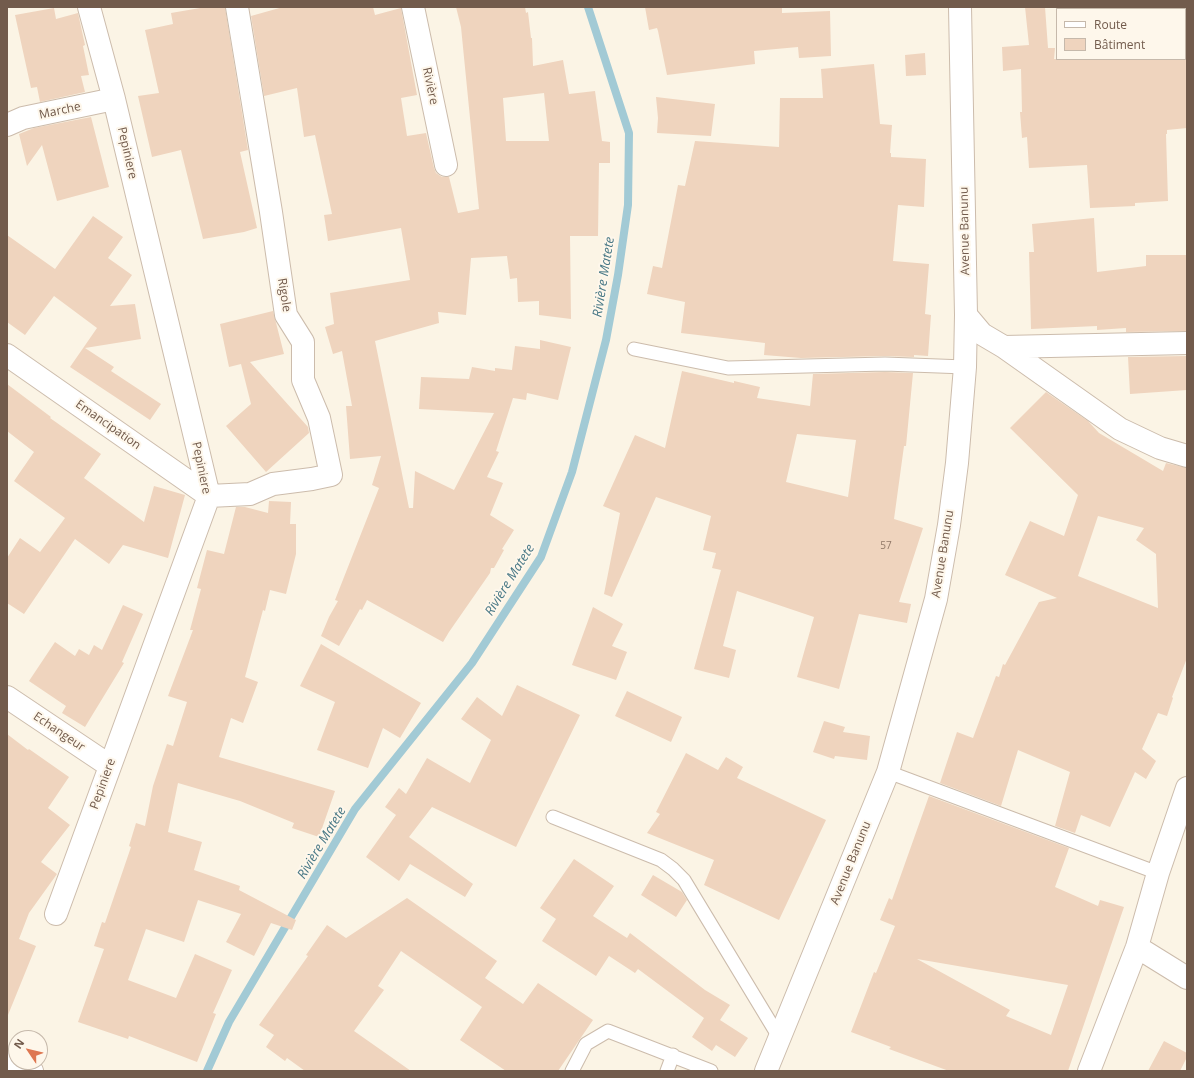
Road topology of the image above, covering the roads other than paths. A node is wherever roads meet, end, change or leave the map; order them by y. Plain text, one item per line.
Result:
1 (89, 7) edge
2 (237, 7) edge
3 (413, 7) edge
4 (960, 7) edge
5 (114, 99) junction
6 (7, 124) edge
7 (446, 165) dead end
8 (966, 315) junction
9 (1187, 343) edge
10 (1004, 347) junction
11 (634, 349) dead end
12 (7, 355) edge
13 (965, 367) junction
14 (1187, 456) edge
15 (209, 496) junction
16 (7, 697) edge
17 (110, 766) junction
18 (888, 772) junction
19 (1187, 788) edge
20 (553, 817) dead end
21 (1158, 873) junction
22 (56, 914) dead end
23 (1137, 947) junction
24 (1187, 978) edge
25 (779, 1037) junction
26 (673, 1055) junction
27 (7, 1062) edge
28 (32, 1071) edge
29 (572, 1071) edge
30 (667, 1071) edge
31 (711, 1071) edge
32 (766, 1071) edge
33 (1089, 1071) edge

1 - 5 street, Pepiniere
2 - 15 street, Rigole
3 - 7 street, Rivière
4 - 8 street, Avenue Banunu
5 - 6 street, Marche
5 - 15 street, Pepiniere
8 - 10 street
8 - 13 street, Avenue Banunu
9 - 10 street
10 - 14 street
11 - 13 lane
12 - 15 street, Emancipation
13 - 18 street, Avenue Banunu
15 - 17 street, Pepiniere
16 - 17 street, Echangeur
17 - 22 street, Pepiniere
18 - 21 lane
18 - 25 street, Avenue Banunu
19 - 21 street
20 - 25 lane
21 - 23 street
23 - 24 street
23 - 33 street
25 - 32 street, Avenue Banunu
26 - 29 lane
26 - 30 lane
26 - 31 lane
27 - 28 street

